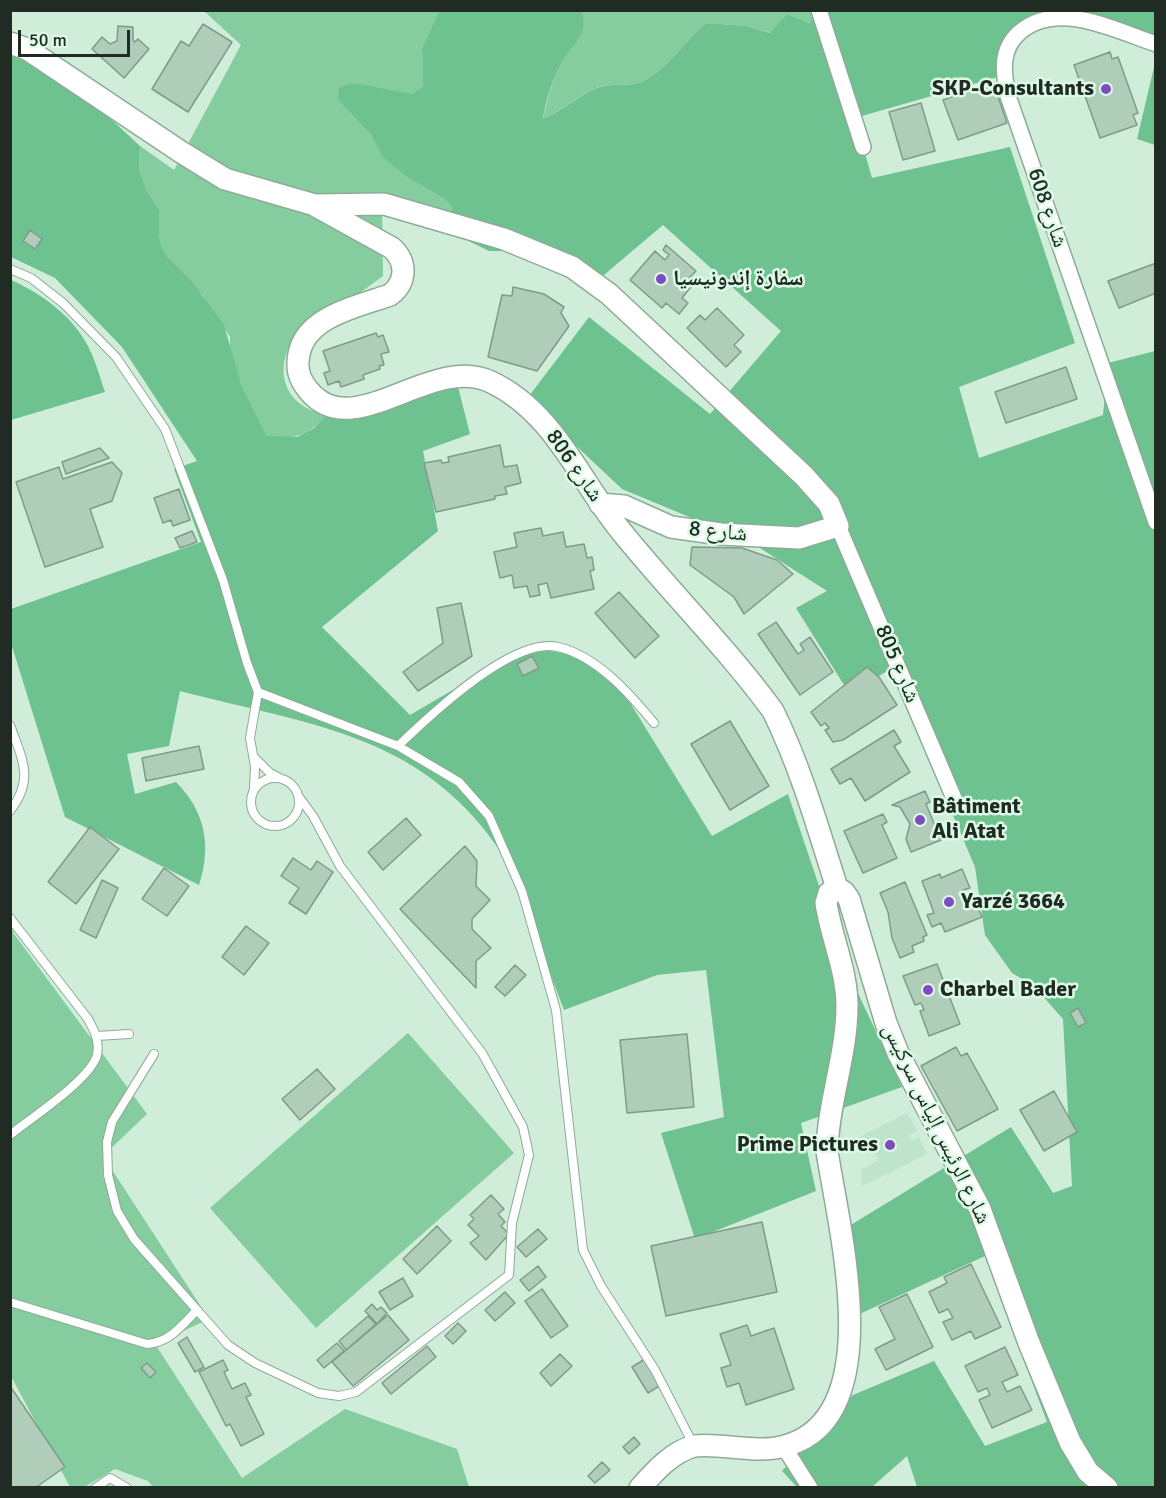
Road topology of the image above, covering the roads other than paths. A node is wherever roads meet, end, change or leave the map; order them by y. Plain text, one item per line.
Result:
1 (819, 10) edge
2 (10, 43) edge
3 (1155, 44) edge
4 (863, 147) dead end
5 (315, 206) junction
6 (10, 269) edge
7 (600, 504) junction
8 (1155, 522) edge
9 (838, 526) junction
10 (258, 692) junction
11 (654, 723) dead end
12 (10, 725) edge
13 (398, 746) junction
14 (253, 755) junction
15 (280, 779) junction
16 (254, 790) junction
17 (299, 797) junction
18 (956, 803) dead end
19 (10, 811) edge
20 (296, 815) junction
21 (313, 816) junction
22 (837, 888) junction
23 (10, 918) edge
24 (129, 1034) dead end
25 (97, 1036) junction
26 (154, 1054) dead end
27 (10, 1135) edge
28 (10, 1302) edge
29 (195, 1311) junction
30 (694, 1446) junction
31 (784, 1447) junction
32 (126, 1487) edge
33 (95, 1488) edge
34 (640, 1488) edge
35 (810, 1488) edge
36 (1107, 1488) edge

1 - 4 street
2 - 5 street
3 - 8 street, شارع 608
5 - 7 street, شارع 806
5 - 9 street
6 - 10 lane
7 - 9 street, شارع 8
7 - 22 street, شارع 806
9 - 18 street, شارع 805
10 - 13 lane
10 - 14 lane
11 - 13 lane
12 - 19 lane
13 - 30 lane
14 - 15 lane
14 - 16 lane
15 - 16 lane
15 - 17 lane
16 - 20 lane
17 - 20 lane
17 - 21 lane
20 - 21 lane
21 - 29 lane
22 - 31 street, شارع الرئيس إلياس سركيس
22 - 36 street, شارع الرئيس إلياس سركيس
23 - 25 lane
24 - 25 lane
25 - 27 lane
26 - 29 lane
28 - 29 lane
30 - 31 street, شارع الرئيس إلياس سركيس
30 - 34 street, شارع الرئيس إلياس سركيس
31 - 35 street
32 - 33 lane

